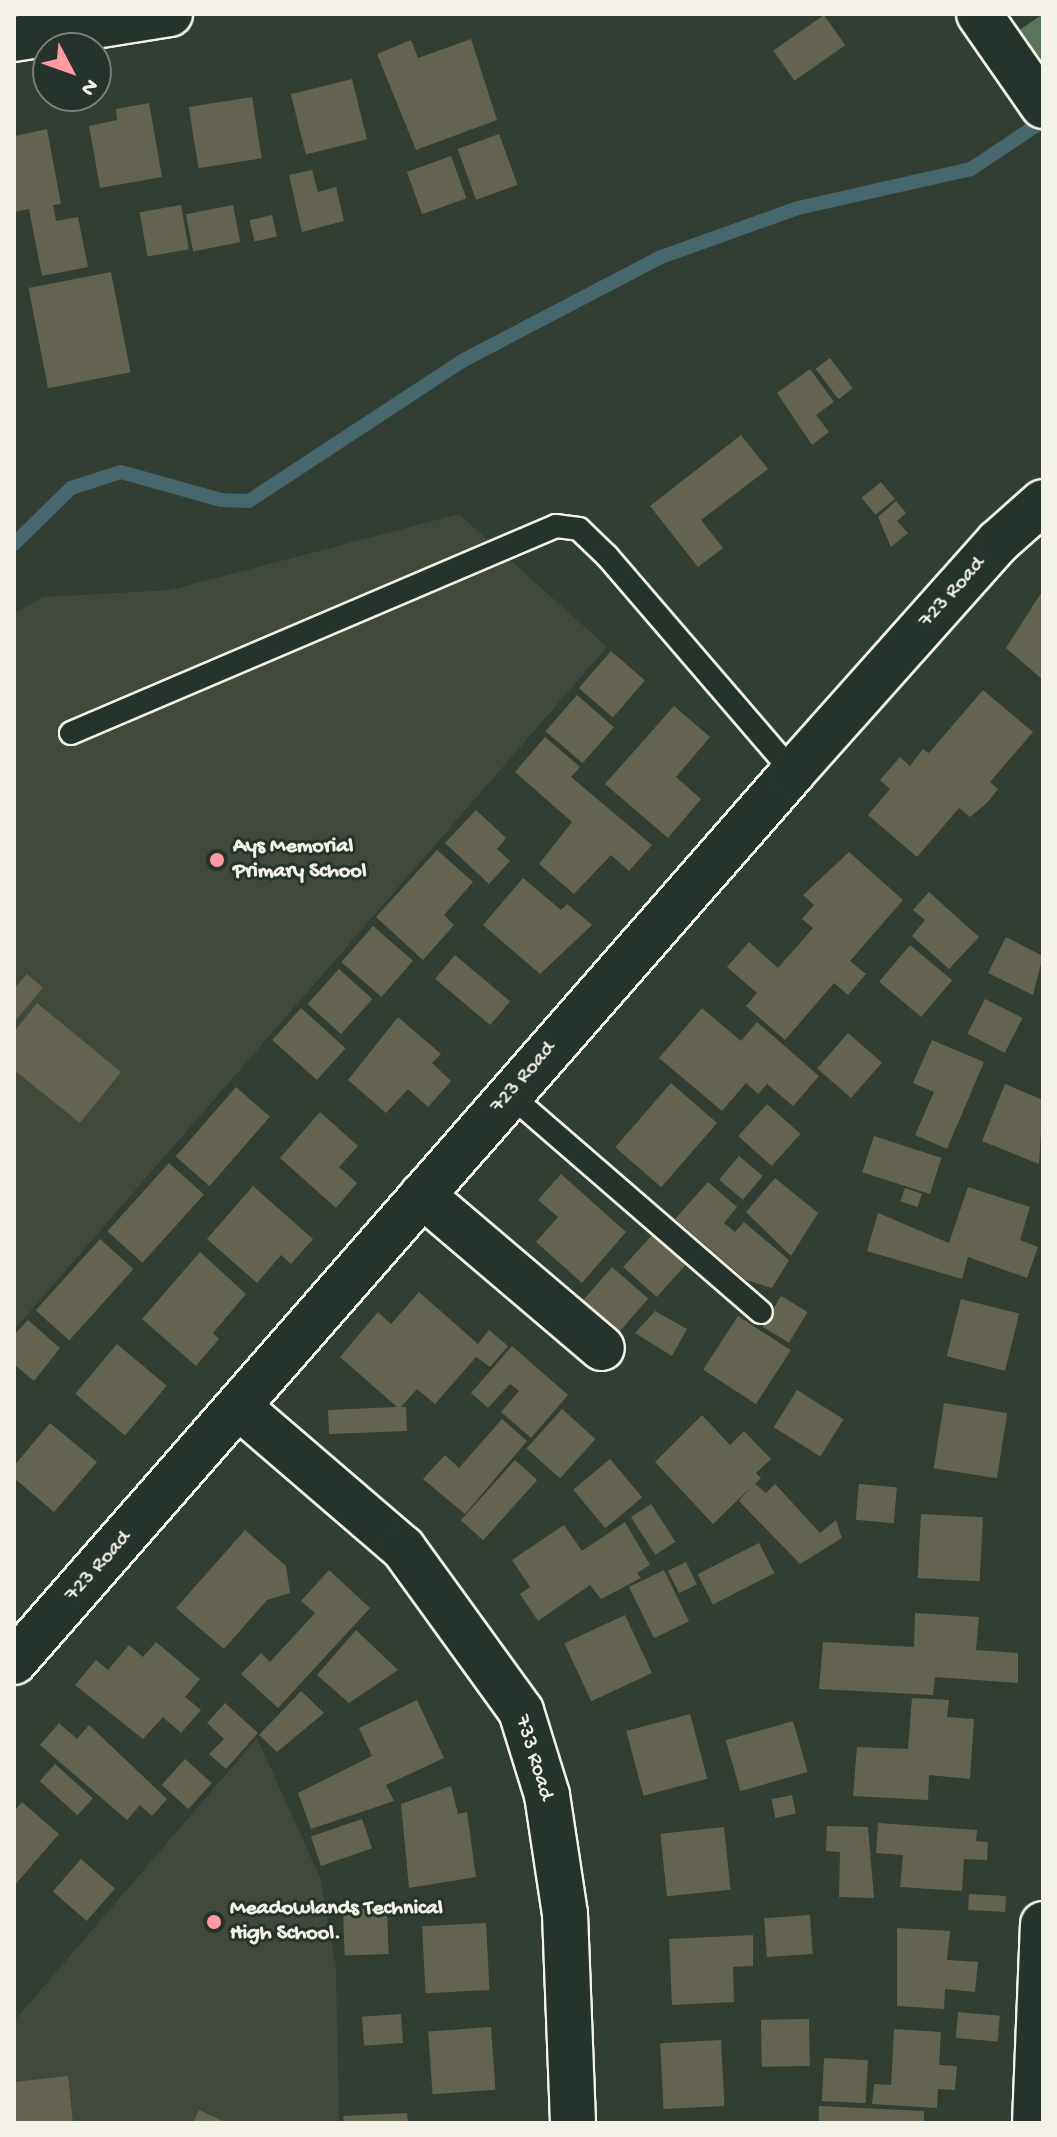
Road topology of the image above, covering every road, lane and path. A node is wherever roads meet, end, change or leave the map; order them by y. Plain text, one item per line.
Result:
1 (170, 14) edge
2 (979, 14) edge
3 (14, 39) edge
4 (1039, 99) edge
5 (1043, 502) edge
6 (71, 733) dead end
7 (793, 772) junction
8 (509, 1094) junction
9 (422, 1195) junction
10 (761, 1312) dead end
11 (602, 1348) dead end
12 (240, 1408) junction
13 (14, 1662) edge
14 (1043, 1924) edge
15 (573, 2123) edge
16 (1035, 2123) edge

1 - 3 street
2 - 4 street
5 - 7 street, 723 Road
6 - 7 lane
7 - 8 street, 723 Road
8 - 9 street, 723 Road
8 - 10 lane
9 - 11 street
9 - 12 street, 723 Road
12 - 13 street, 723 Road
12 - 15 street, 733 Road
14 - 16 street

